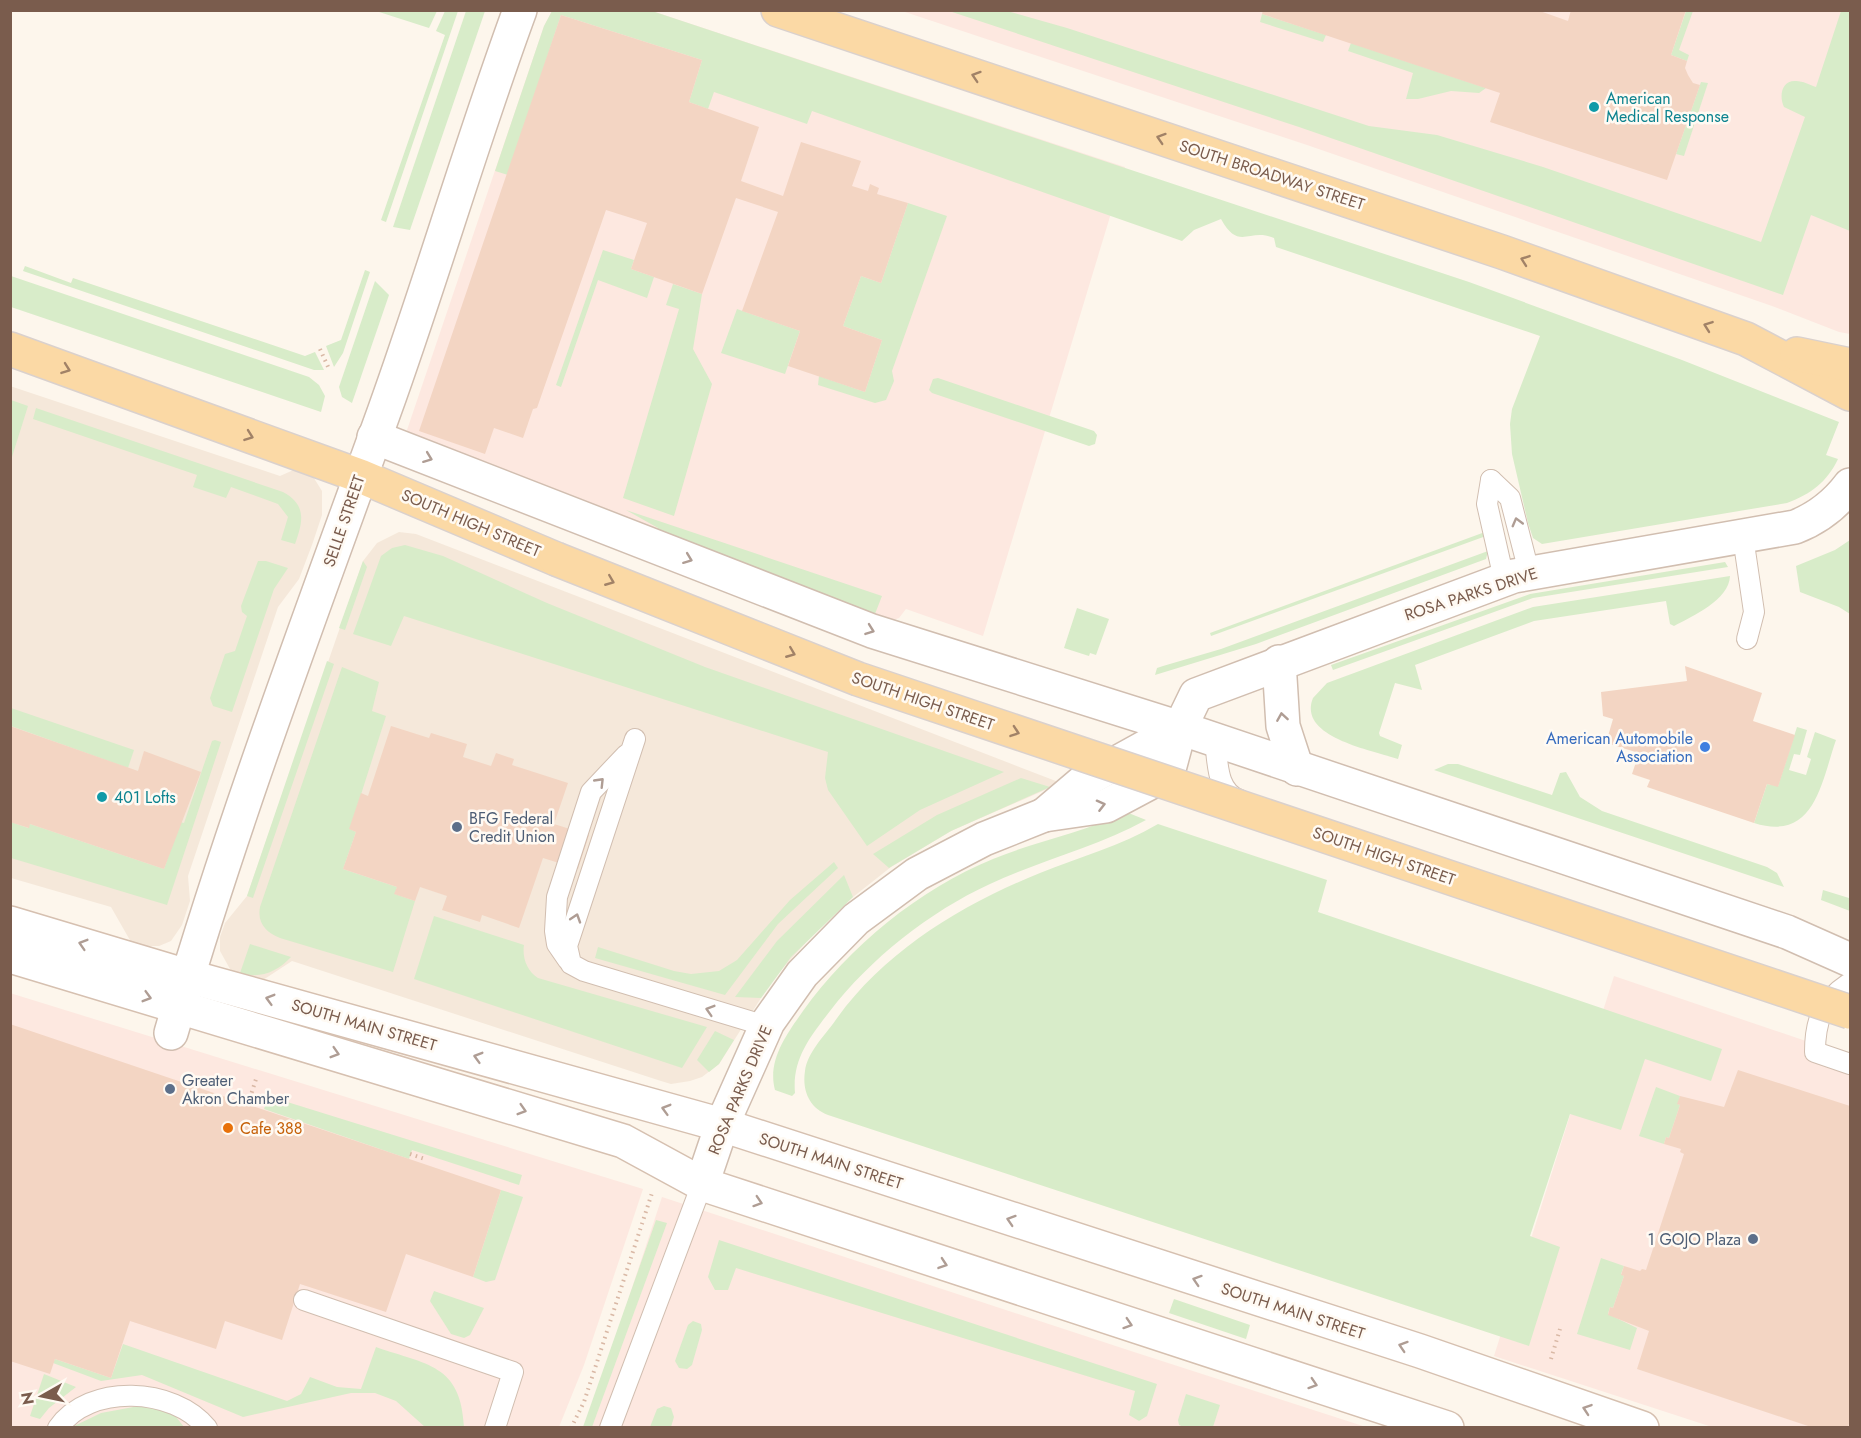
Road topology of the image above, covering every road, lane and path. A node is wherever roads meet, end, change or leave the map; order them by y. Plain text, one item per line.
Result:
1 (520, 10) edge
2 (778, 10) edge
3 (1763, 346) junction
4 (320, 349) dead end
5 (10, 350) edge
6 (1851, 365) edge
7 (329, 369) dead end
8 (1851, 394) edge
9 (374, 437) junction
10 (360, 476) junction
11 (1851, 485) edge
12 (1743, 537) junction
13 (1747, 639) dead end
14 (1279, 662) junction
15 (1180, 728) junction
16 (1215, 741) junction
17 (1297, 769) junction
18 (10, 922) edge
19 (10, 956) edge
20 (571, 964) junction
21 (1845, 982) edge
22 (179, 1005) junction
23 (766, 1026) junction
24 (1851, 1064) edge
25 (257, 1076) dead end
26 (248, 1104) dead end
27 (722, 1125) junction
28 (410, 1154) dead end
29 (425, 1159) dead end
30 (702, 1184) junction
31 (655, 1185) dead end
32 (304, 1300) dead end
33 (1560, 1329) dead end
34 (1551, 1359) dead end
35 (58, 1428) edge
36 (207, 1428) edge
37 (495, 1428) edge
38 (571, 1428) edge
39 (610, 1428) edge
40 (1447, 1428) edge
41 (1642, 1428) edge

1 - 9 street, SELLE STREET
3 -> 2 main road, SOUTH BROADWAY STREET
3 - 6 main road, SOUTH BROADWAY STREET
3 - 8 main road, SOUTH BROADWAY STREET
4 - 7 path
5 -> 10 main road, SOUTH HIGH STREET
9 - 10 street, SELLE STREET
9 -> 15 street
10 -> 21 main road, SOUTH HIGH STREET, bridge
10 - 22 street, SELLE STREET
11 - 12 street, ROSA PARKS DRIVE
12 - 13 lane
12 - 14 street, ROSA PARKS DRIVE
14 - 15 street, ROSA PARKS DRIVE
17 -> 14 street
15 - 16 street
15 - 23 street, ROSA PARKS DRIVE
16 - 17 street
16 - 21 lane
17 - 21 street
22 -> 18 street, SOUTH MAIN STREET
19 -> 22 street, SOUTH MAIN STREET
20 - 20 lane
23 -> 20 lane
21 - 24 lane
27 -> 22 street, SOUTH MAIN STREET
22 -> 30 street, SOUTH MAIN STREET
23 - 27 street, ROSA PARKS DRIVE
25 - 26 path
27 - 30 street, ROSA PARKS DRIVE
41 -> 27 street, SOUTH MAIN STREET
28 - 29 path
30 - 39 lane
30 -> 40 street, SOUTH MAIN STREET
31 - 38 path
32 - 37 lane
33 - 34 path
35 - 36 lane

